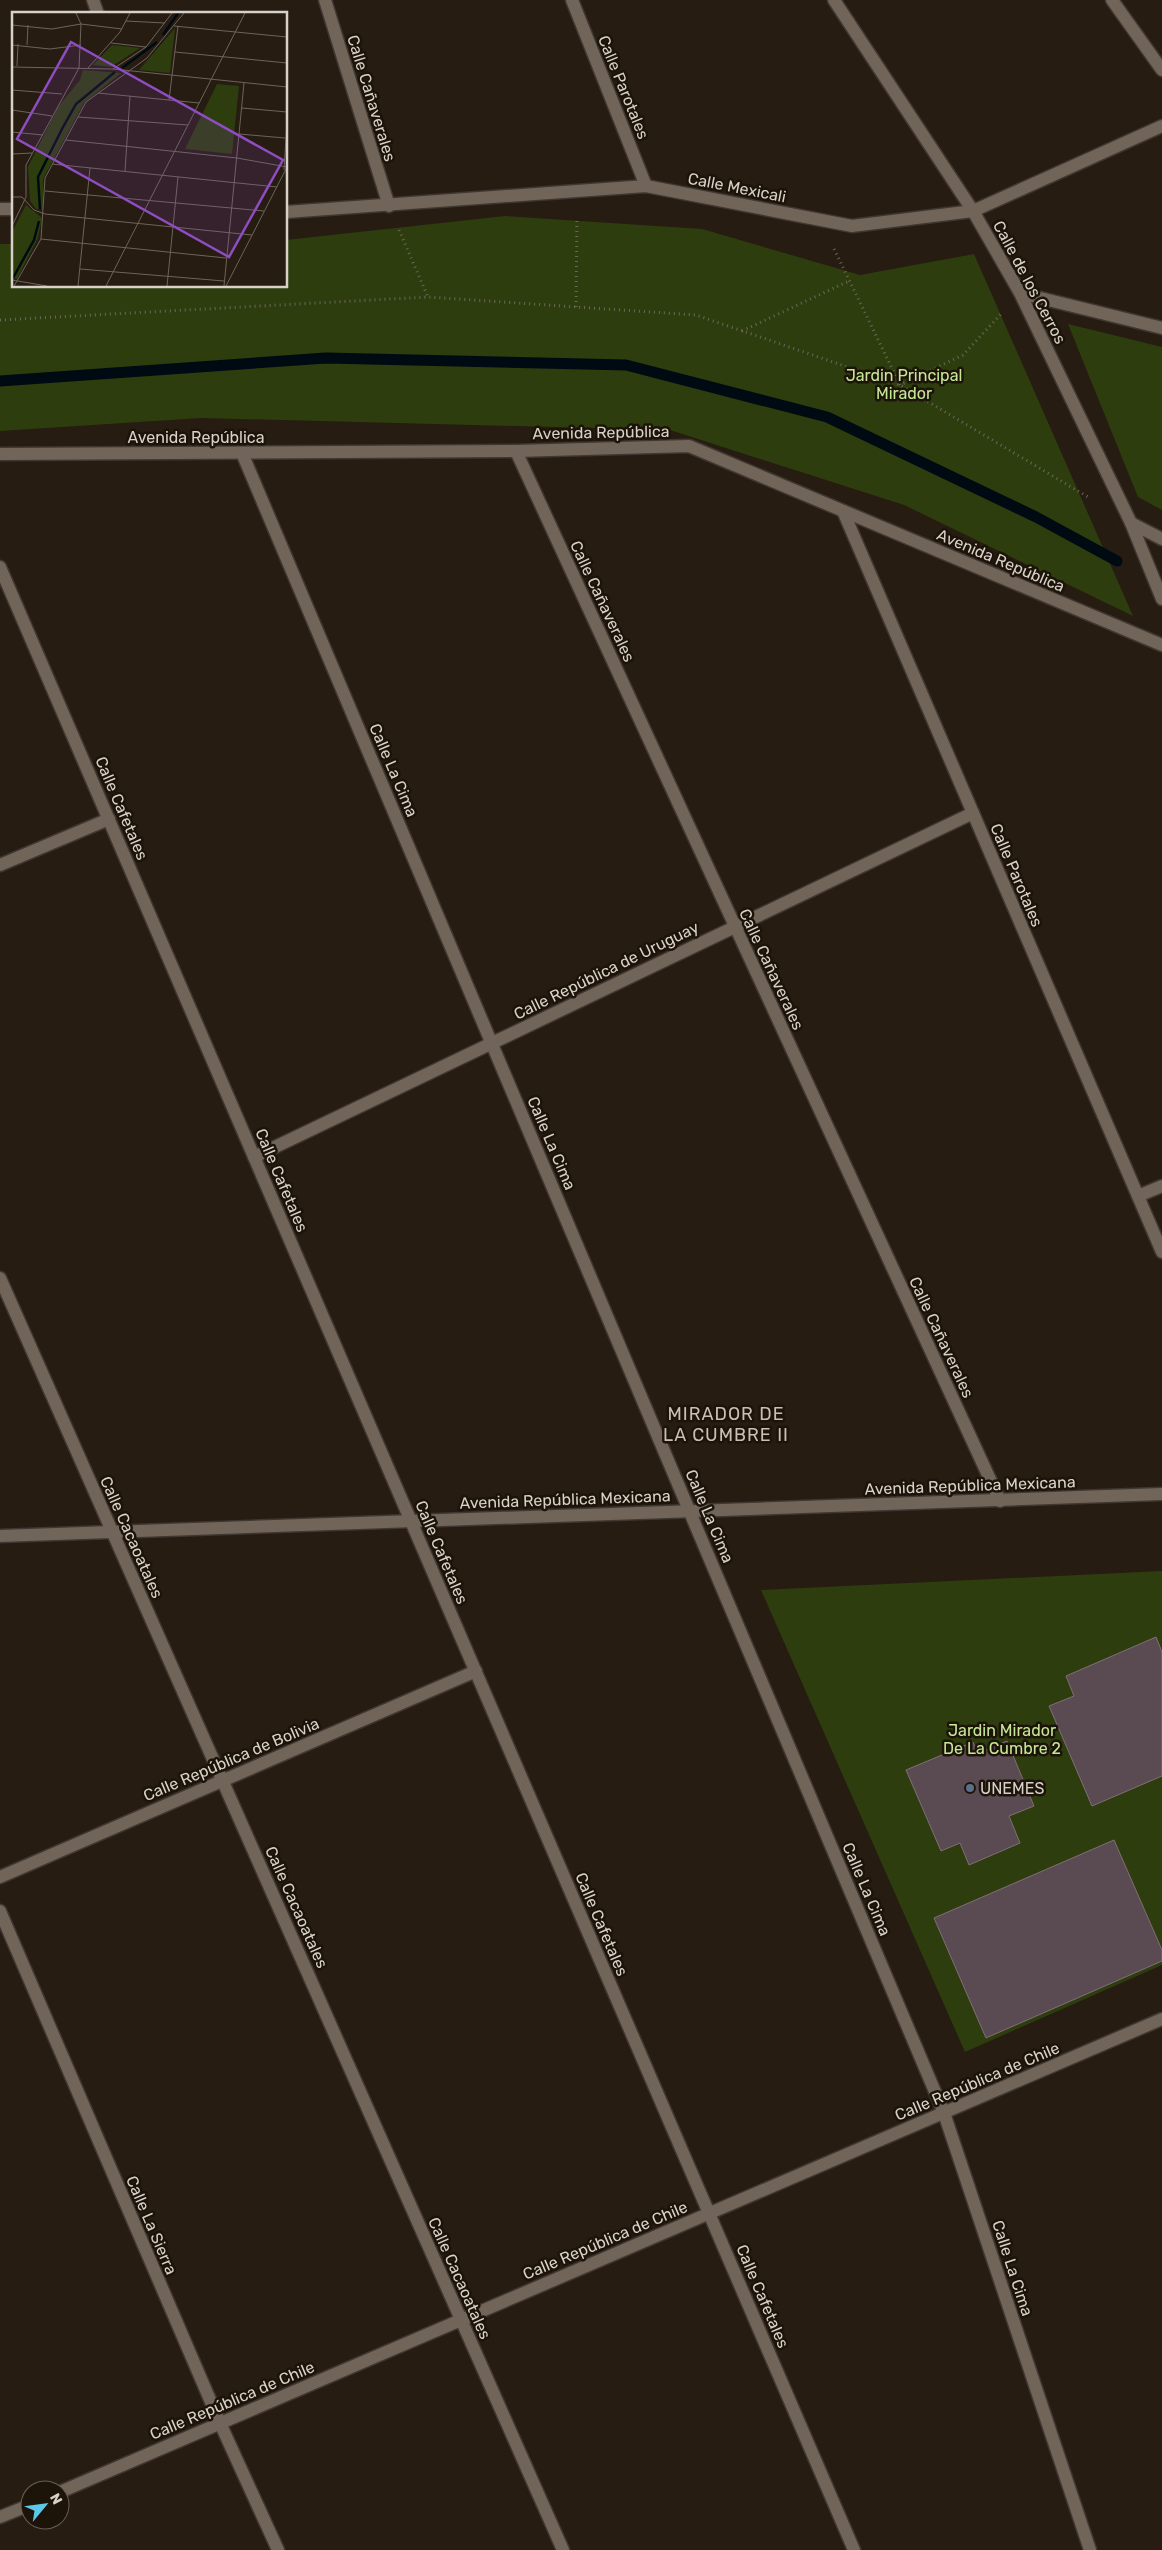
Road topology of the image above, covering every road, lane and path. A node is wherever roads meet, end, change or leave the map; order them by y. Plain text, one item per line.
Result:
1 (93, 0) edge
2 (325, 0) edge
3 (572, 0) edge
4 (834, 0) edge
5 (1112, 0) edge
6 (97, 12) edge
7 (1162, 70) edge
8 (1162, 126) edge
9 (646, 186) junction
10 (578, 192) junction
11 (389, 206) junction
12 (973, 211) junction
13 (288, 212) edge
14 (820, 220) junction
15 (849, 281) junction
16 (1020, 293) junction
17 (428, 297) junction
18 (576, 307) junction
19 (0, 320) edge
20 (1162, 328) edge
21 (742, 331) junction
22 (900, 385) junction
23 (516, 450) junction
24 (242, 453) junction
25 (0, 454) edge
26 (843, 511) junction
27 (1131, 523) junction
28 (1162, 539) edge
29 (0, 567) edge
30 (1162, 599) edge
31 (1162, 645) edge
32 (973, 813) junction
33 (109, 819) junction
34 (0, 865) edge
35 (735, 927) junction
36 (492, 1043) junction
37 (254, 1157) junction
38 (1162, 1186) edge
39 (1138, 1196) junction
40 (1162, 1252) edge
41 (0, 1278) edge
42 (1162, 1494) edge
43 (1000, 1501) junction
44 (689, 1510) junction
45 (411, 1521) junction
46 (112, 1532) junction
47 (0, 1536) edge
48 (476, 1671) junction
49 (223, 1780) junction
50 (0, 1877) edge
51 (0, 1911) edge
52 (1162, 2019) edge
53 (944, 2112) junction
54 (709, 2213) junction
55 (461, 2320) junction
56 (220, 2423) junction
57 (70, 2488) edge
58 (20, 2508) edge
59 (0, 2517) edge
60 (278, 2550) edge
61 (563, 2550) edge
62 (854, 2550) edge
63 (1090, 2550) edge

1 - 6 street
2 - 11 street, Calle Cañaverales
3 - 9 street, Calle Parotales
4 - 12 street, Calle de los Cerros
5 - 7 street
8 - 12 street, Calle Mexicali
9 - 10 street, Calle Mexicali
9 - 14 street, Calle Mexicali
10 - 11 street, Calle Mexicali
10 - 18 path
11 - 13 street, Calle Mexicali
11 - 17 path
12 - 14 street, Calle Mexicali
12 - 16 street, Calle de los Cerros
14 - 15 path
15 - 21 path
15 - 22 path
16 - 20 street
16 - 22 path
16 - 27 street, Calle de los Cerros
17 - 18 path
17 - 19 path
18 - 21 path
21 - 22 path
22 - 27 path
23 - 24 street, Avenida República
23 - 26 street, Avenida República
23 - 35 street, Calle Cañaverales
24 - 25 street, Avenida República
24 - 36 street, Calle La Cima
26 - 31 street, Avenida República
26 - 32 street, Calle Parotales
27 - 28 street
27 - 30 street, Calle de los Cerros
29 - 33 street, Calle Cafetales
32 - 35 street, Calle República de Uruguay
32 - 39 street, Calle Parotales
33 - 34 street
33 - 37 street, Calle Cafetales
35 - 36 street, Calle República de Uruguay
35 - 43 street, Calle Cañaverales
36 - 37 street, Calle República de Uruguay
36 - 44 street, Calle La Cima
37 - 45 street, Calle Cafetales
38 - 39 street
39 - 40 street, Calle Parotales
41 - 46 street, Calle Cacaoatales
42 - 43 street, Avenida República Mexicana
43 - 44 street, Avenida República Mexicana
44 - 45 street, Avenida República Mexicana
44 - 53 street, Calle La Cima
45 - 46 street, Avenida República Mexicana
45 - 48 street, Calle Cafetales
46 - 47 street, Avenida República Mexicana
46 - 49 street, Calle Cacaoatales
48 - 49 street, Calle República de Bolivia
48 - 54 street, Calle Cafetales
49 - 50 street, Calle República de Bolivia
49 - 55 street, Calle Cacaoatales
51 - 56 street, Calle La Sierra
52 - 53 street, Calle República de Chile
53 - 54 street, Calle República de Chile
53 - 63 street, Calle La Cima
54 - 55 street, Calle República de Chile
54 - 62 street, Calle Cafetales
55 - 56 street, Calle República de Chile
55 - 61 street, Calle Cacaoatales
56 - 57 street, Calle República de Chile
56 - 60 street, Calle La Sierra
58 - 59 street

